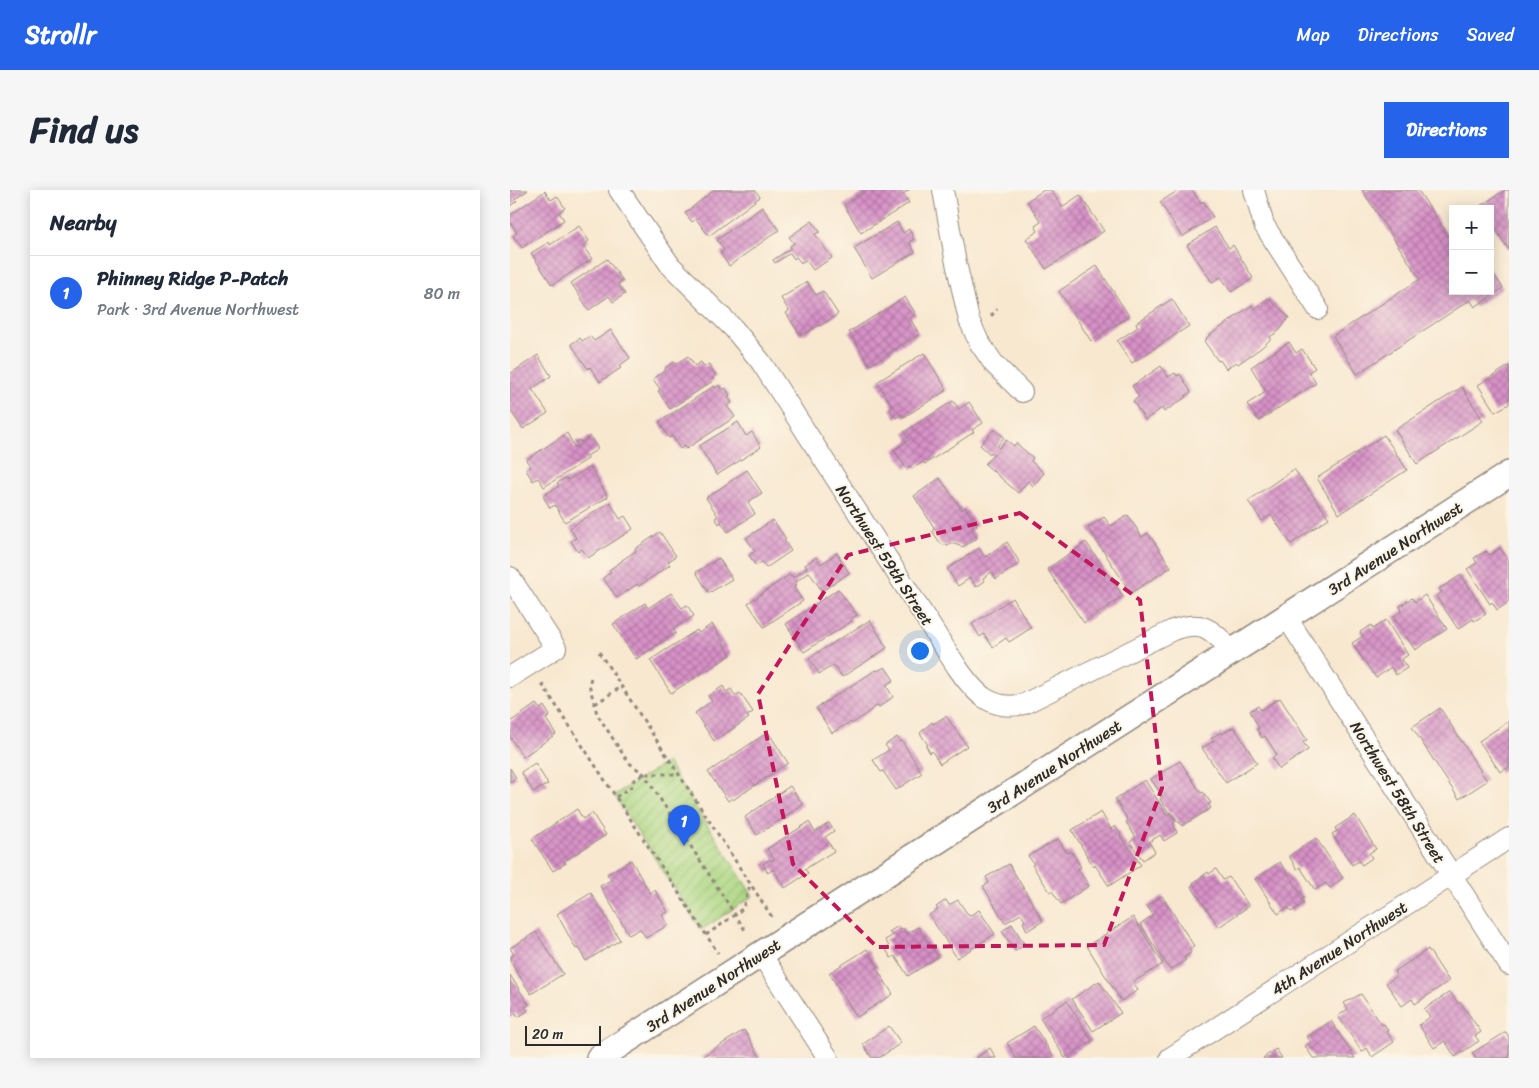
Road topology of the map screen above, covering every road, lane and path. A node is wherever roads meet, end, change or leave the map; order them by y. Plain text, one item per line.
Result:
1 (619, 190) edge
2 (943, 190) edge
3 (1254, 190) edge
4 (1318, 309) dead end
5 (1022, 392) dead end
6 (1509, 474) edge
7 (510, 578) edge
8 (1287, 618) junction
9 (599, 652) dead end
10 (1233, 652) junction
11 (510, 677) edge
12 (591, 678) dead end
13 (539, 680) dead end
14 (621, 687) junction
15 (594, 704) junction
16 (644, 774) junction
17 (678, 774) junction
18 (616, 797) junction
19 (1509, 838) edge
20 (1451, 875) junction
21 (750, 884) junction
22 (736, 915) junction
23 (774, 922) dead end
24 (746, 931) dead end
25 (706, 935) junction
26 (761, 954) junction
27 (720, 957) dead end
28 (1509, 965) edge
29 (599, 1058) edge
30 (828, 1058) edge
31 (1170, 1058) edge

1 - 10 street, Northwest 59th Street
2 - 5 street
3 - 4 street
6 - 8 street, 3rd Avenue Northwest
7 - 11 street
8 - 10 street, 3rd Avenue Northwest
8 - 20 street, Northwest 58th Street
9 - 14 path
10 - 26 street, 3rd Avenue Northwest
12 - 15 path
13 - 18 path
14 - 15 path
14 - 17 path
15 - 16 path
16 - 17 path
16 - 18 path
16 - 22 path
17 - 21 path
18 - 25 path
19 - 20 street, 4th Avenue Northwest
20 - 28 street, Northwest 58th Street
20 - 31 street, 4th Avenue Northwest
21 - 22 path
21 - 23 path
22 - 24 path
22 - 25 path
25 - 27 path
26 - 29 street, 3rd Avenue Northwest
26 - 30 street

